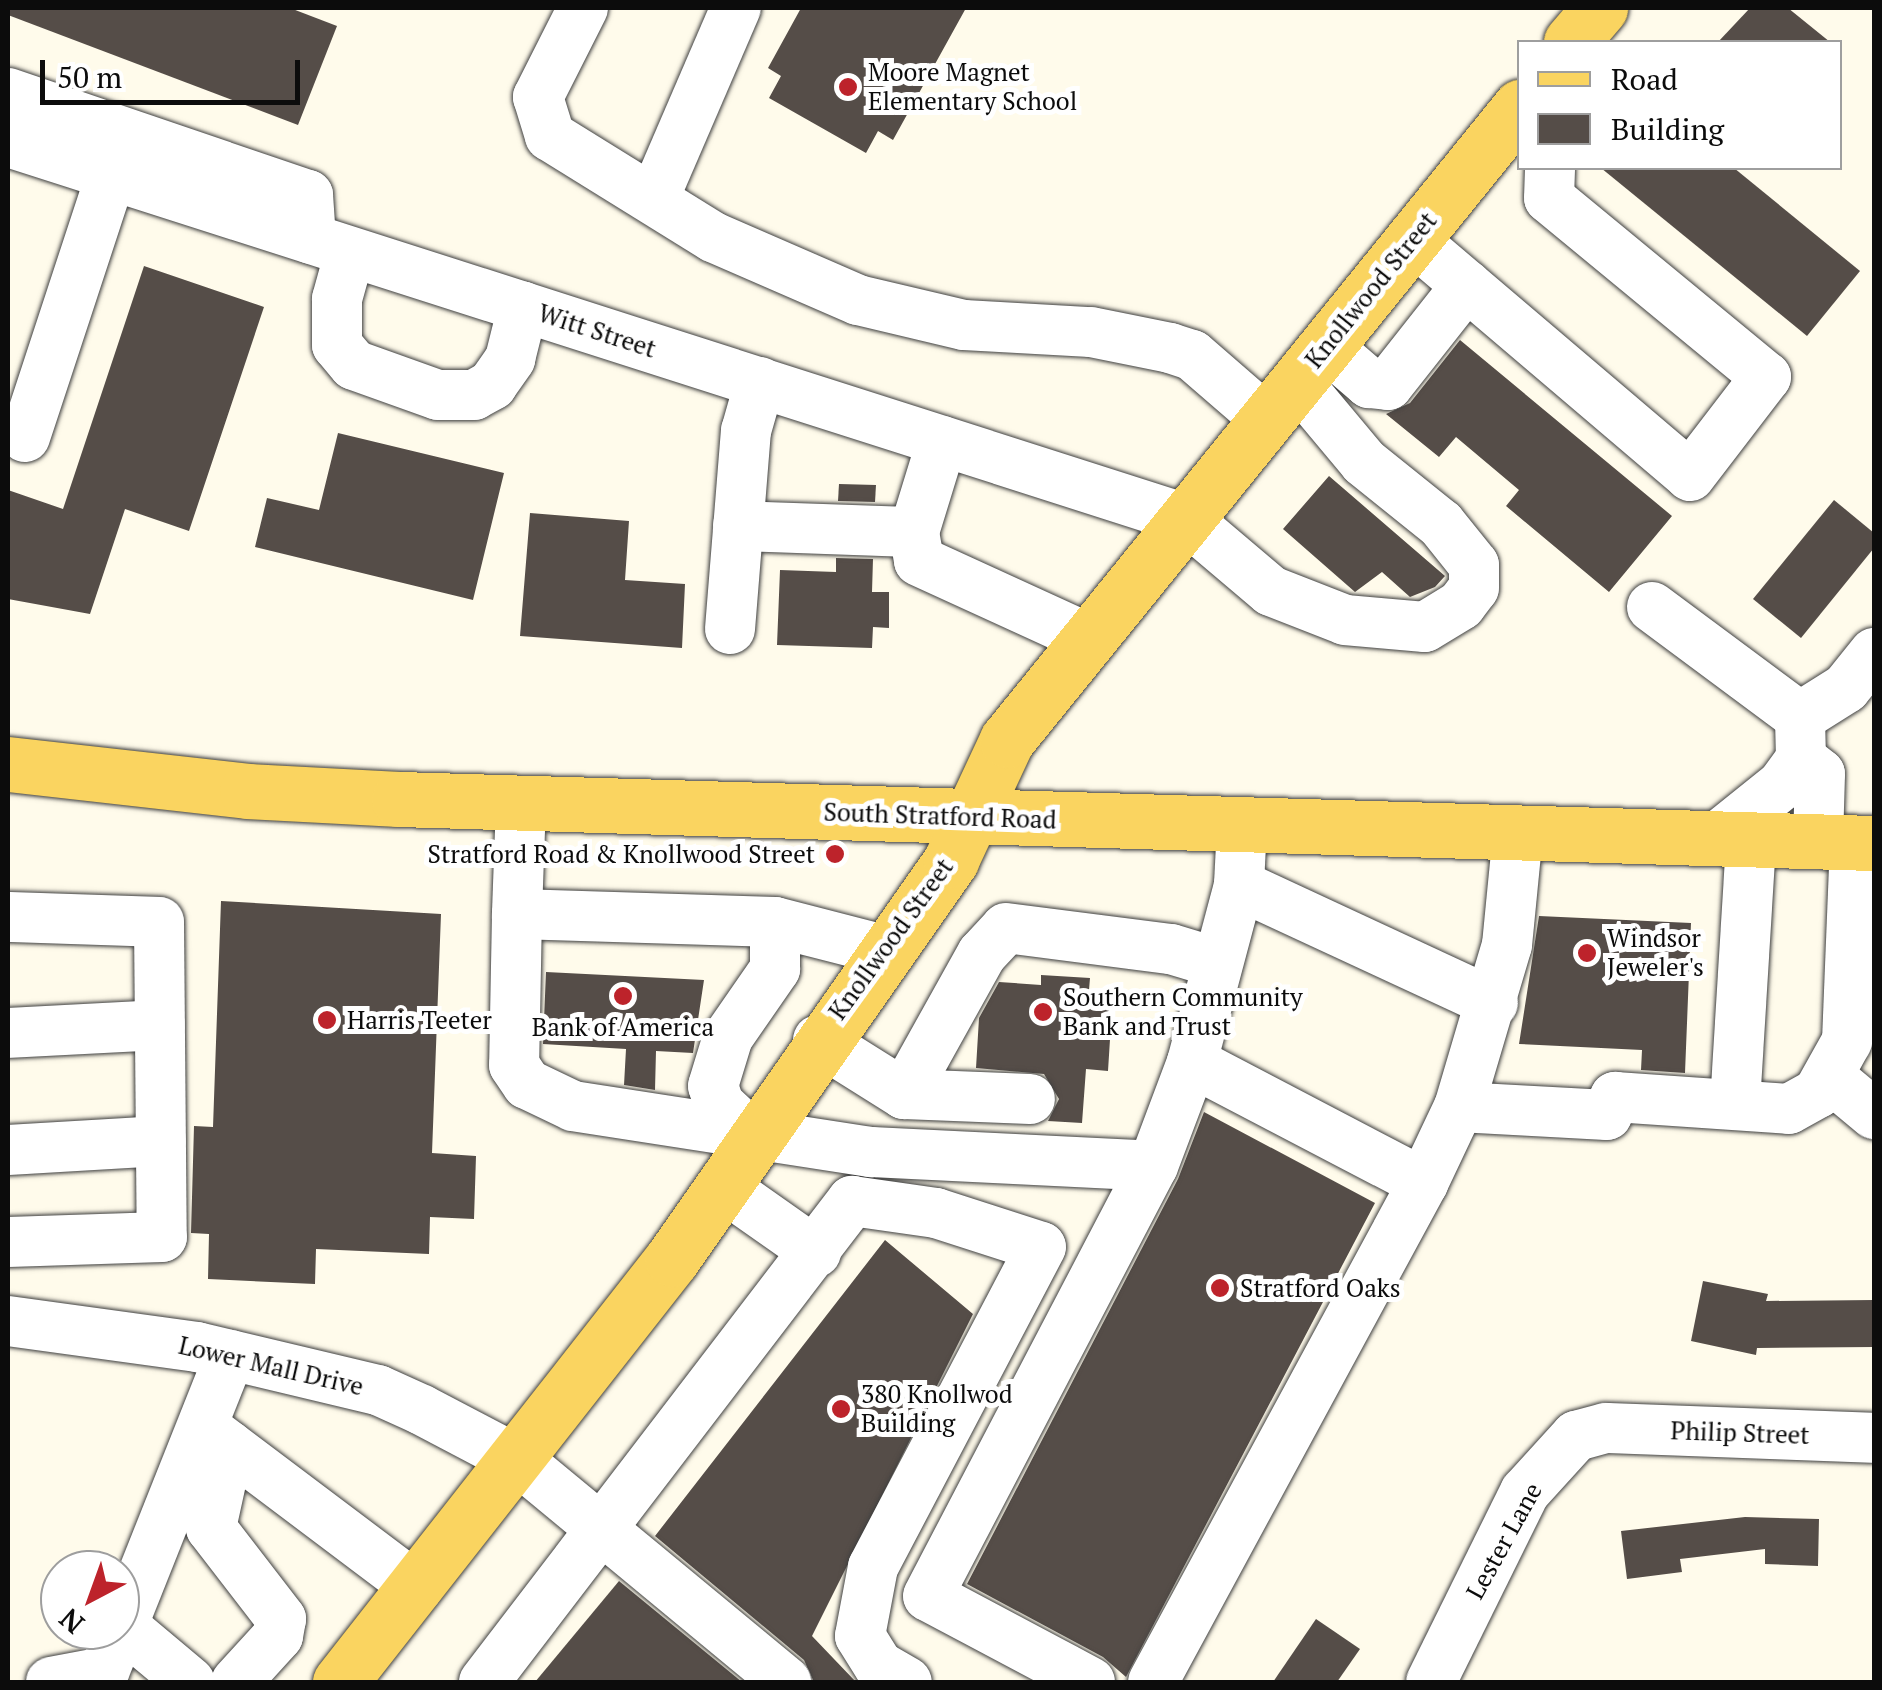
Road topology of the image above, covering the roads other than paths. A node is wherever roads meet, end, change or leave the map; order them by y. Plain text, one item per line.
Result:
1 (583, 8) edge
2 (736, 8) edge
3 (1600, 8) edge
4 (1573, 40) edge
5 (8, 92) edge
6 (1515, 121) edge
7 (8, 142) edge
8 (111, 175) junction
9 (1550, 183) edge
10 (654, 198) junction
11 (323, 229) junction
12 (1412, 239) junction
13 (1467, 285) junction
14 (522, 307) junction
15 (760, 382) junction
16 (1297, 382) junction
17 (25, 437) dead end
18 (942, 441) junction
19 (1186, 519) junction
20 (738, 526) junction
21 (914, 532) junction
22 (1652, 607) dead end
23 (730, 629) dead end
24 (1089, 639) junction
25 (1874, 653) edge
26 (1800, 738) junction
27 (8, 764) edge
28 (521, 803) junction
29 (970, 818) junction
30 (1242, 825) junction
31 (1518, 833) junction
32 (1733, 839) junction
33 (1849, 843) edge
34 (1239, 885) junction
35 (517, 914) junction
36 (8, 916) edge
37 (775, 922) junction
38 (884, 950) junction
39 (1217, 963) junction
40 (1493, 1003) junction
41 (160, 1025) junction
42 (8, 1033) edge
43 (818, 1040) junction
44 (1192, 1062) junction
45 (1832, 1078) junction
46 (904, 1094) junction
47 (1030, 1098) dead end
48 (1735, 1104) junction
49 (1459, 1107) junction
50 (1874, 1114) edge
51 (754, 1138) junction
52 (161, 1141) junction
53 (8, 1150) edge
54 (1153, 1166) junction
55 (1423, 1183) junction
56 (722, 1186) junction
57 (8, 1242) edge
58 (816, 1252) junction
59 (8, 1322) edge
60 (230, 1355) junction
61 (1606, 1428) joint
62 (216, 1436) junction
63 (1874, 1438) edge
64 (519, 1462) junction
65 (604, 1532) junction
66 (417, 1588) junction
67 (140, 1590) edge
68 (140, 1641) edge
69 (113, 1650) edge
70 (102, 1677) edge
71 (52, 1682) edge
72 (190, 1682) edge
73 (236, 1682) edge
74 (340, 1682) edge
75 (484, 1682) edge
76 (786, 1682) edge
77 (907, 1682) edge
78 (1090, 1682) edge
79 (1153, 1682) edge
80 (1431, 1682) edge

1 - 10 street
2 - 10 street
3 - 4 main road
5 - 11 street
6 - 12 main road, Knollwood Street
7 - 8 street, Witt Street
8 - 11 street, Witt Street
8 - 17 street
9 - 13 street
10 - 16 street
11 - 14 street, Witt Street
11 - 14 street
12 - 13 street
12 - 16 main road, Knollwood Street
13 - 16 street
14 - 15 street, Witt Street
15 - 18 street, Witt Street
15 - 20 street
16 - 19 main road, Knollwood Street
16 - 19 street
18 - 19 street, Witt Street
18 - 21 street
19 - 24 main road, Knollwood Street
20 - 21 street
20 - 23 street
21 - 24 street
22 - 26 street
24 - 29 main road, Knollwood Street
25 - 26 street
26 - 32 street
26 - 33 street
27 - 28 main road, South Stratford Road
28 - 29 main road, South Stratford Road
28 - 35 street
29 - 30 main road, South Stratford Road
29 - 38 main road, Knollwood Street
30 - 31 main road, South Stratford Road
30 - 34 street
31 - 32 main road, South Stratford Road
31 - 40 street
32 - 33 main road, South Stratford Road
32 - 48 street
33 - 45 street
34 - 39 street
34 - 40 street
35 - 37 street
35 - 51 street
36 - 41 street
37 - 38 street
37 - 51 street
38 - 43 main road, Knollwood Street
39 - 44 street
39 - 46 street
40 - 49 street
41 - 42 street
41 - 52 street
43 - 46 street
43 - 51 main road, Knollwood Street
44 - 54 street
44 - 55 street
45 - 48 street
45 - 50 street
46 - 47 street
48 - 49 street
49 - 55 street
51 - 54 street
51 - 56 main road, Knollwood Street
52 - 53 street
52 - 57 street
54 - 78 street
55 - 79 street
56 - 58 street
56 - 64 main road, Knollwood Street
58 - 65 street
58 - 77 street
59 - 60 street, Lower Mall Drive
60 - 62 street
60 - 64 street, Lower Mall Drive
61 - 63 street, Philip Street
61 - 80 street, Lester Lane
62 - 66 street
62 - 67 street
62 - 73 street
64 - 65 street, Lower Mall Drive
64 - 66 main road, Knollwood Street
65 - 75 street
65 - 76 street, Lower Mall Drive
66 - 74 main road, Knollwood Street
68 - 72 street
69 - 70 street
70 - 71 street

